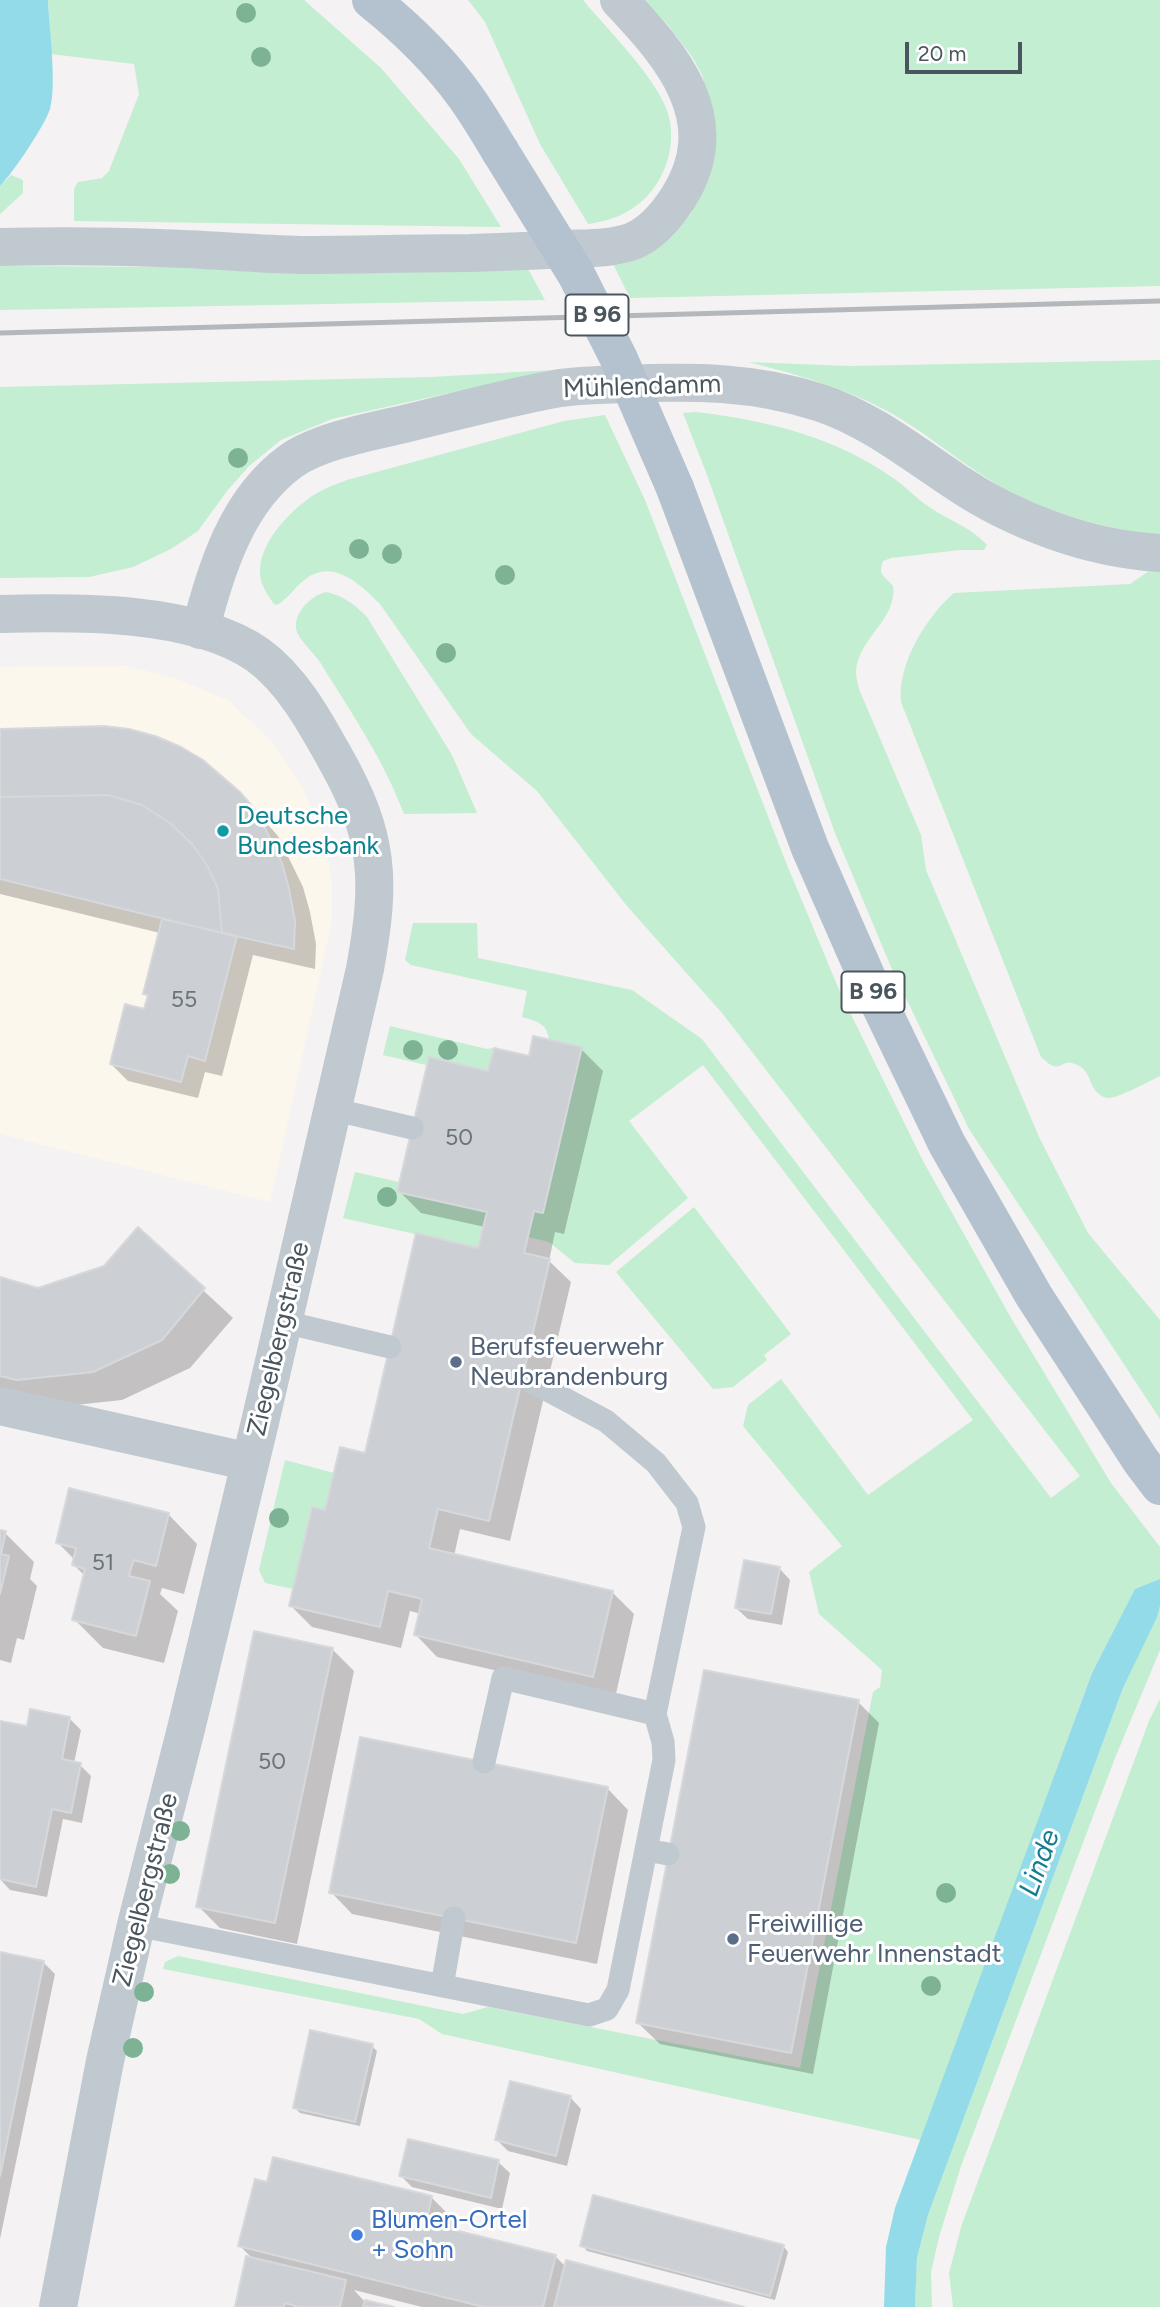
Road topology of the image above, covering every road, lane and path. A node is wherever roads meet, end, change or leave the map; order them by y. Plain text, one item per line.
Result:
1 (371, 0) edge
2 (619, 0) edge
3 (393, 12) edge
4 (0, 247) edge
5 (1160, 553) edge
6 (0, 614) edge
7 (200, 630) junction
8 (332, 1109) junction
9 (412, 1128) dead end
10 (284, 1322) junction
11 (390, 1347) dead end
12 (523, 1377) dead end
13 (0, 1406) edge
14 (250, 1462) junction
15 (1151, 1473) edge
16 (655, 1714) junction
17 (484, 1762) dead end
18 (646, 1850) junction
19 (668, 1854) dead end
20 (454, 1918) dead end
21 (136, 1925) junction
22 (442, 1986) junction
23 (58, 2307) edge

1 - 3 main road, B 96
2 - 4 street
3 - 15 main road, B 96, bridge
5 - 7 street, Mühlendamm
6 - 7 street, Ziegelbergstraße
7 - 8 street, Ziegelbergstraße
8 - 9 lane
8 - 10 street, Ziegelbergstraße
10 - 11 lane
10 - 14 street, Ziegelbergstraße
12 - 16 lane
13 - 14 street
14 - 21 street, Ziegelbergstraße
16 - 17 lane
16 - 18 lane
18 - 19 lane
18 - 22 lane
20 - 22 lane
21 - 22 lane
21 - 23 street, Ziegelbergstraße

